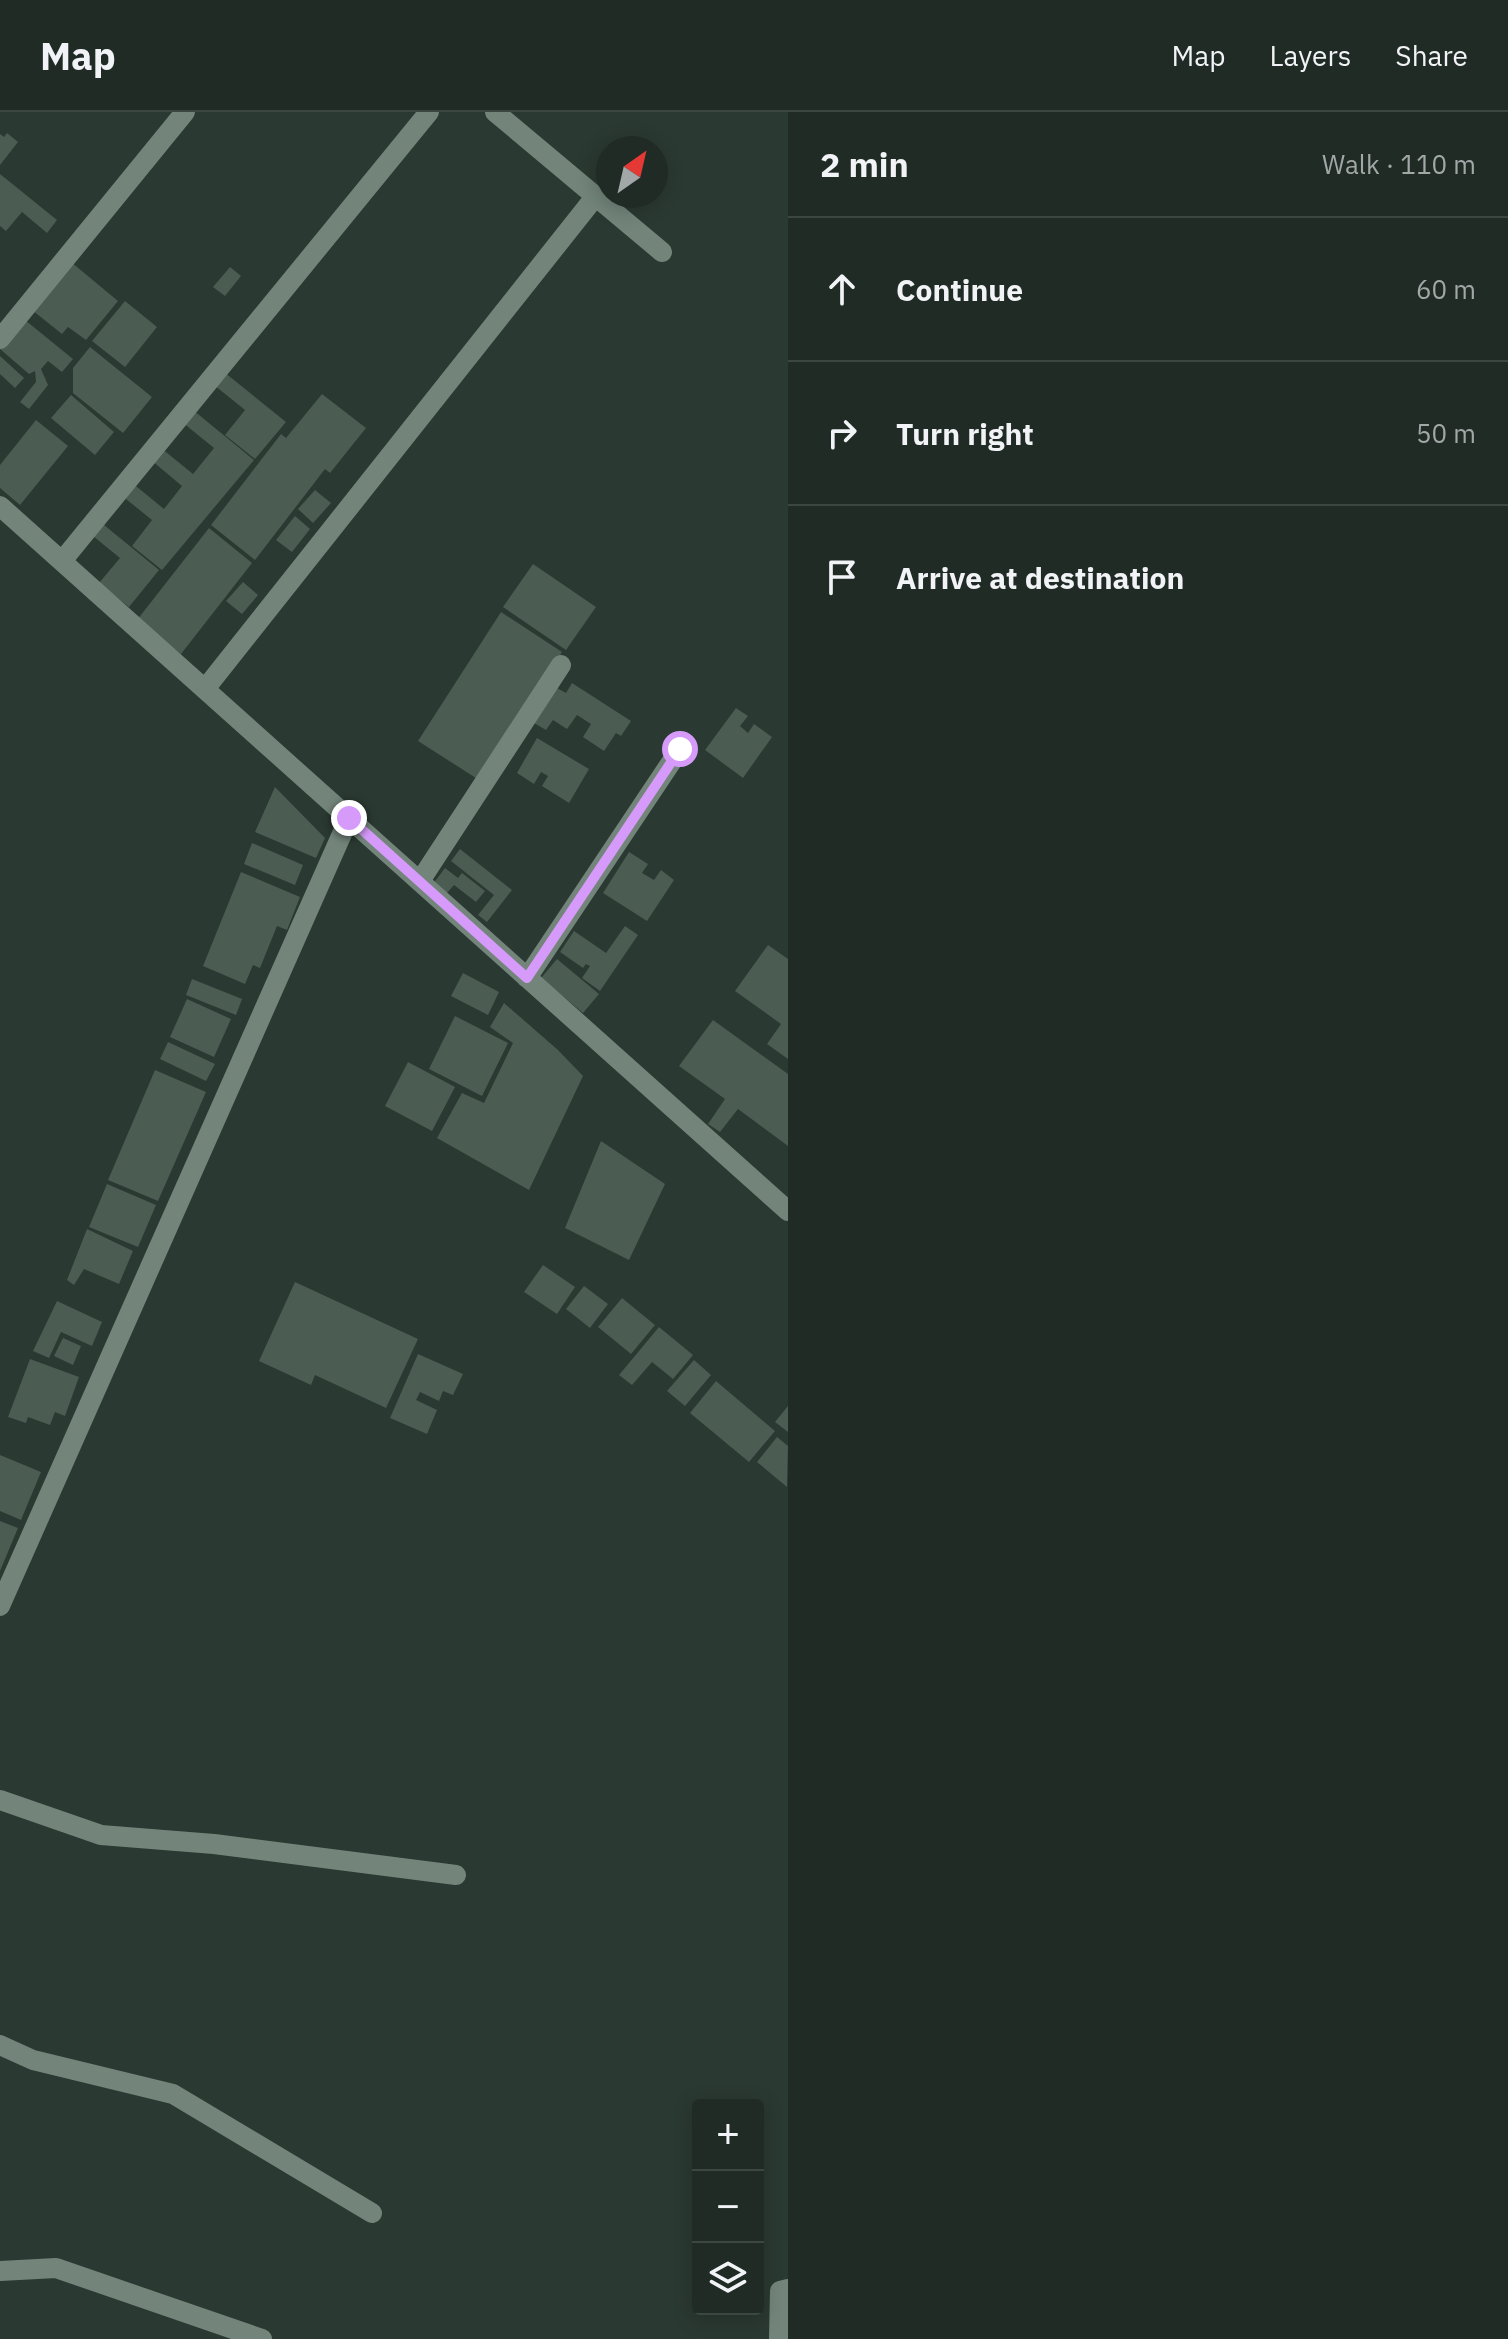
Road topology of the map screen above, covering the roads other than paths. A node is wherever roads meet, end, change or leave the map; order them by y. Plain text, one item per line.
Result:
1 (185, 112) edge
2 (429, 112) edge
3 (495, 112) edge
4 (595, 197) junction
5 (662, 252) dead end
6 (0, 339) edge
7 (0, 506) edge
8 (62, 561) junction
9 (561, 665) dead end
10 (205, 689) junction
11 (680, 749) dead end
12 (349, 818) junction
13 (420, 881) junction
14 (527, 978) junction
15 (788, 1211) edge
16 (0, 1606) edge
17 (0, 1800) edge
18 (456, 1875) dead end
19 (0, 2045) edge
20 (372, 2213) dead end
21 (0, 2271) edge
22 (788, 2289) edge
23 (262, 2339) edge
24 (779, 2339) edge

1 - 6 street
2 - 8 street
3 - 4 street
4 - 5 street
4 - 10 street
7 - 8 street
8 - 10 street
9 - 13 street
10 - 12 street
11 - 14 street
12 - 13 street
12 - 16 street
13 - 14 street
14 - 15 street
17 - 18 street
19 - 20 street
21 - 23 street
22 - 24 street

